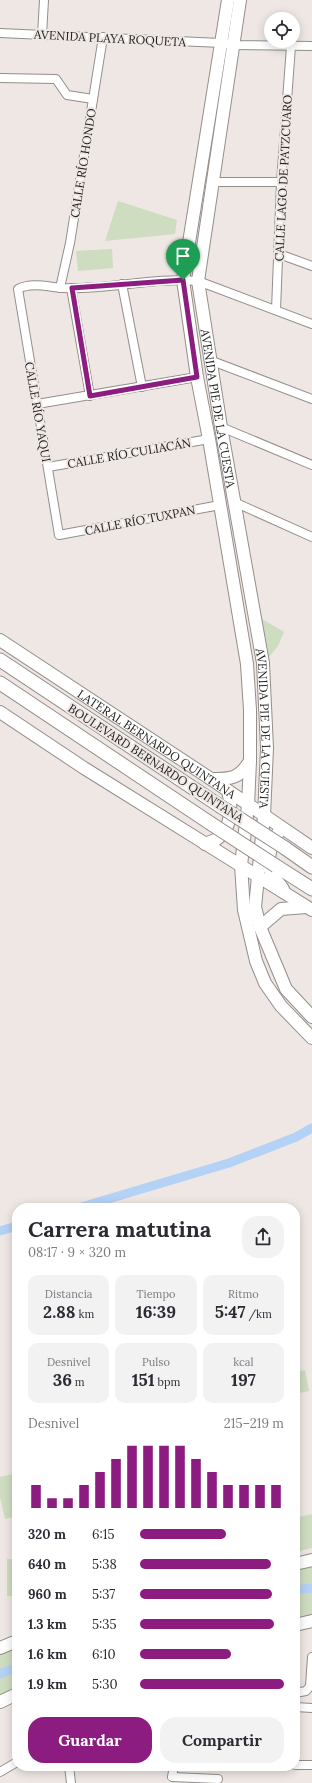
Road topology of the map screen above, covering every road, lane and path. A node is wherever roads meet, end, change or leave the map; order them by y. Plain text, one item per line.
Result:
1 (44, 0) edge
2 (228, 0) edge
3 (240, 0) edge
4 (0, 33) edge
5 (42, 34) junction
6 (103, 37) junction
7 (220, 43) junction
8 (234, 45) junction
9 (264, 46) edge
10 (300, 46) edge
11 (312, 46) edge
12 (291, 48) edge
13 (0, 78) edge
14 (93, 99) junction
15 (214, 182) junction
16 (281, 182) junction
17 (279, 254) junction
18 (312, 266) edge
19 (183, 280) junction
20 (198, 281) junction
21 (122, 284) junction
22 (60, 288) junction
23 (72, 288) junction
24 (276, 310) junction
25 (312, 324) edge
26 (212, 361) junction
27 (197, 377) junction
28 (142, 387) junction
29 (90, 396) junction
30 (312, 399) edge
31 (37, 404) junction
32 (221, 427) junction
33 (210, 439) junction
34 (312, 465) edge
35 (48, 467) junction
36 (234, 502) junction
37 (220, 504) junction
38 (59, 535) joint
39 (312, 537) edge
40 (0, 640) edge
41 (0, 660) edge
42 (0, 683) edge
43 (0, 712) edge
44 (250, 761) junction
45 (211, 779) junction
46 (228, 791) junction
47 (248, 806) junction
48 (264, 816) junction
49 (284, 830) junction
50 (205, 844) junction
51 (312, 848) edge
52 (241, 865) junction
53 (312, 867) edge
54 (257, 875) junction
55 (312, 890) edge
56 (287, 894) junction
57 (249, 906) junction
58 (309, 908) edge
59 (260, 927) junction
60 (312, 1016) edge
61 (312, 1038) edge
62 (312, 1560) edge
63 (300, 1563) edge
64 (312, 1621) edge
65 (300, 1624) edge
66 (12, 1643) edge
67 (0, 1648) edge
68 (312, 1657) edge
69 (312, 1661) edge
70 (300, 1692) edge
71 (12, 1698) edge
72 (0, 1702) edge
73 (300, 1707) edge
74 (312, 1708) edge
75 (12, 1765) edge
76 (300, 1765) edge
77 (312, 1765) edge
78 (69, 1771) edge
79 (173, 1771) edge
80 (0, 1772) edge
81 (218, 1779) dead end
82 (70, 1783) edge

1 - 5 street
2 - 7 main road, AVENIDA PIE DE LA CUESTA
3 - 8 main road, AVENIDA PIE DE LA CUESTA
4 - 5 street, AVENIDA PLAYA ROQUETA
5 - 6 street, AVENIDA PLAYA ROQUETA
6 - 7 street, AVENIDA PLAYA ROQUETA
6 - 14 street, CALLE RÍO HONDO
7 - 8 street, AVENIDA PLAYA ROQUETA
7 - 19 main road, AVENIDA PIE DE LA CUESTA
8 - 9 street
8 - 15 main road, AVENIDA PIE DE LA CUESTA
10 - 11 street
12 - 16 street, CALLE LAGO DE PATZCUARO
13 - 14 street
14 - 22 street, CALLE RÍO HONDO
15 - 16 street
15 - 20 main road, AVENIDA PIE DE LA CUESTA
16 - 17 street, CALLE LAGO DE PATZCUARO
17 - 18 street
17 - 24 street, CALLE LAGO DE PATZCUARO
19 - 20 street
19 - 21 street
19 - 27 main road, AVENIDA PIE DE LA CUESTA
20 - 24 street
20 - 26 main road, AVENIDA PIE DE LA CUESTA
21 - 23 street
21 - 28 street
22 - 23 street
22 - 31 street, CALLE RÍO YAQUI
23 - 29 street
24 - 25 street
26 - 30 street
26 - 32 main road, AVENIDA PIE DE LA CUESTA
27 - 28 street
27 - 33 main road, AVENIDA PIE DE LA CUESTA
28 - 29 street
29 - 31 street
31 - 35 street, CALLE RÍO YAQUI
32 - 34 street
32 - 36 main road, AVENIDA PIE DE LA CUESTA
33 - 35 street, CALLE RÍO CULIACÁN
33 - 37 main road, AVENIDA PIE DE LA CUESTA
35 - 38 street, CALLE RÍO YAQUI
36 - 39 street
36 - 48 main road, AVENIDA PIE DE LA CUESTA
37 - 38 street, CALLE RÍO TUXPAN
37 - 44 main road, AVENIDA PIE DE LA CUESTA
40 - 45 main road, LATERAL BERNARDO QUINTANA
41 - 53 main road, BOULEVARD BERNARDO QUINTANA, bridge
42 - 55 main road, BOULEVARD BERNARDO QUINTANA, bridge
43 - 50 main road
44 - 45 main road
44 - 47 main road, AVENIDA PIE DE LA CUESTA
45 - 46 main road, LATERAL BERNARDO QUINTANA
46 - 47 main road, LATERAL BERNARDO QUINTANA
46 - 50 main road
47 - 48 main road, LATERAL BERNARDO QUINTANA
47 - 52 main road, AVENIDA PIE DE LA CUESTA
48 - 49 main road, LATERAL BERNARDO QUINTANA
48 - 54 main road, AVENIDA PIE DE LA CUESTA
49 - 51 main road, LATERAL BERNARDO QUINTANA
49 - 56 main road
50 - 52 main road
52 - 54 main road
52 - 57 main road, AVENIDA PIE DE LA CUESTA
54 - 56 main road
54 - 57 main road, AVENIDA PIE DE LA CUESTA
56 - 58 main road
57 - 59 main road
57 - 61 main road
58 - 59 main road
59 - 60 main road
62 - 63 main road
64 - 65 main road
66 - 67 main road
68 - 69 street
69 - 70 street
71 - 72 main road
73 - 74 street
75 - 80 street
76 - 77 street
78 - 82 street
79 - 81 street

